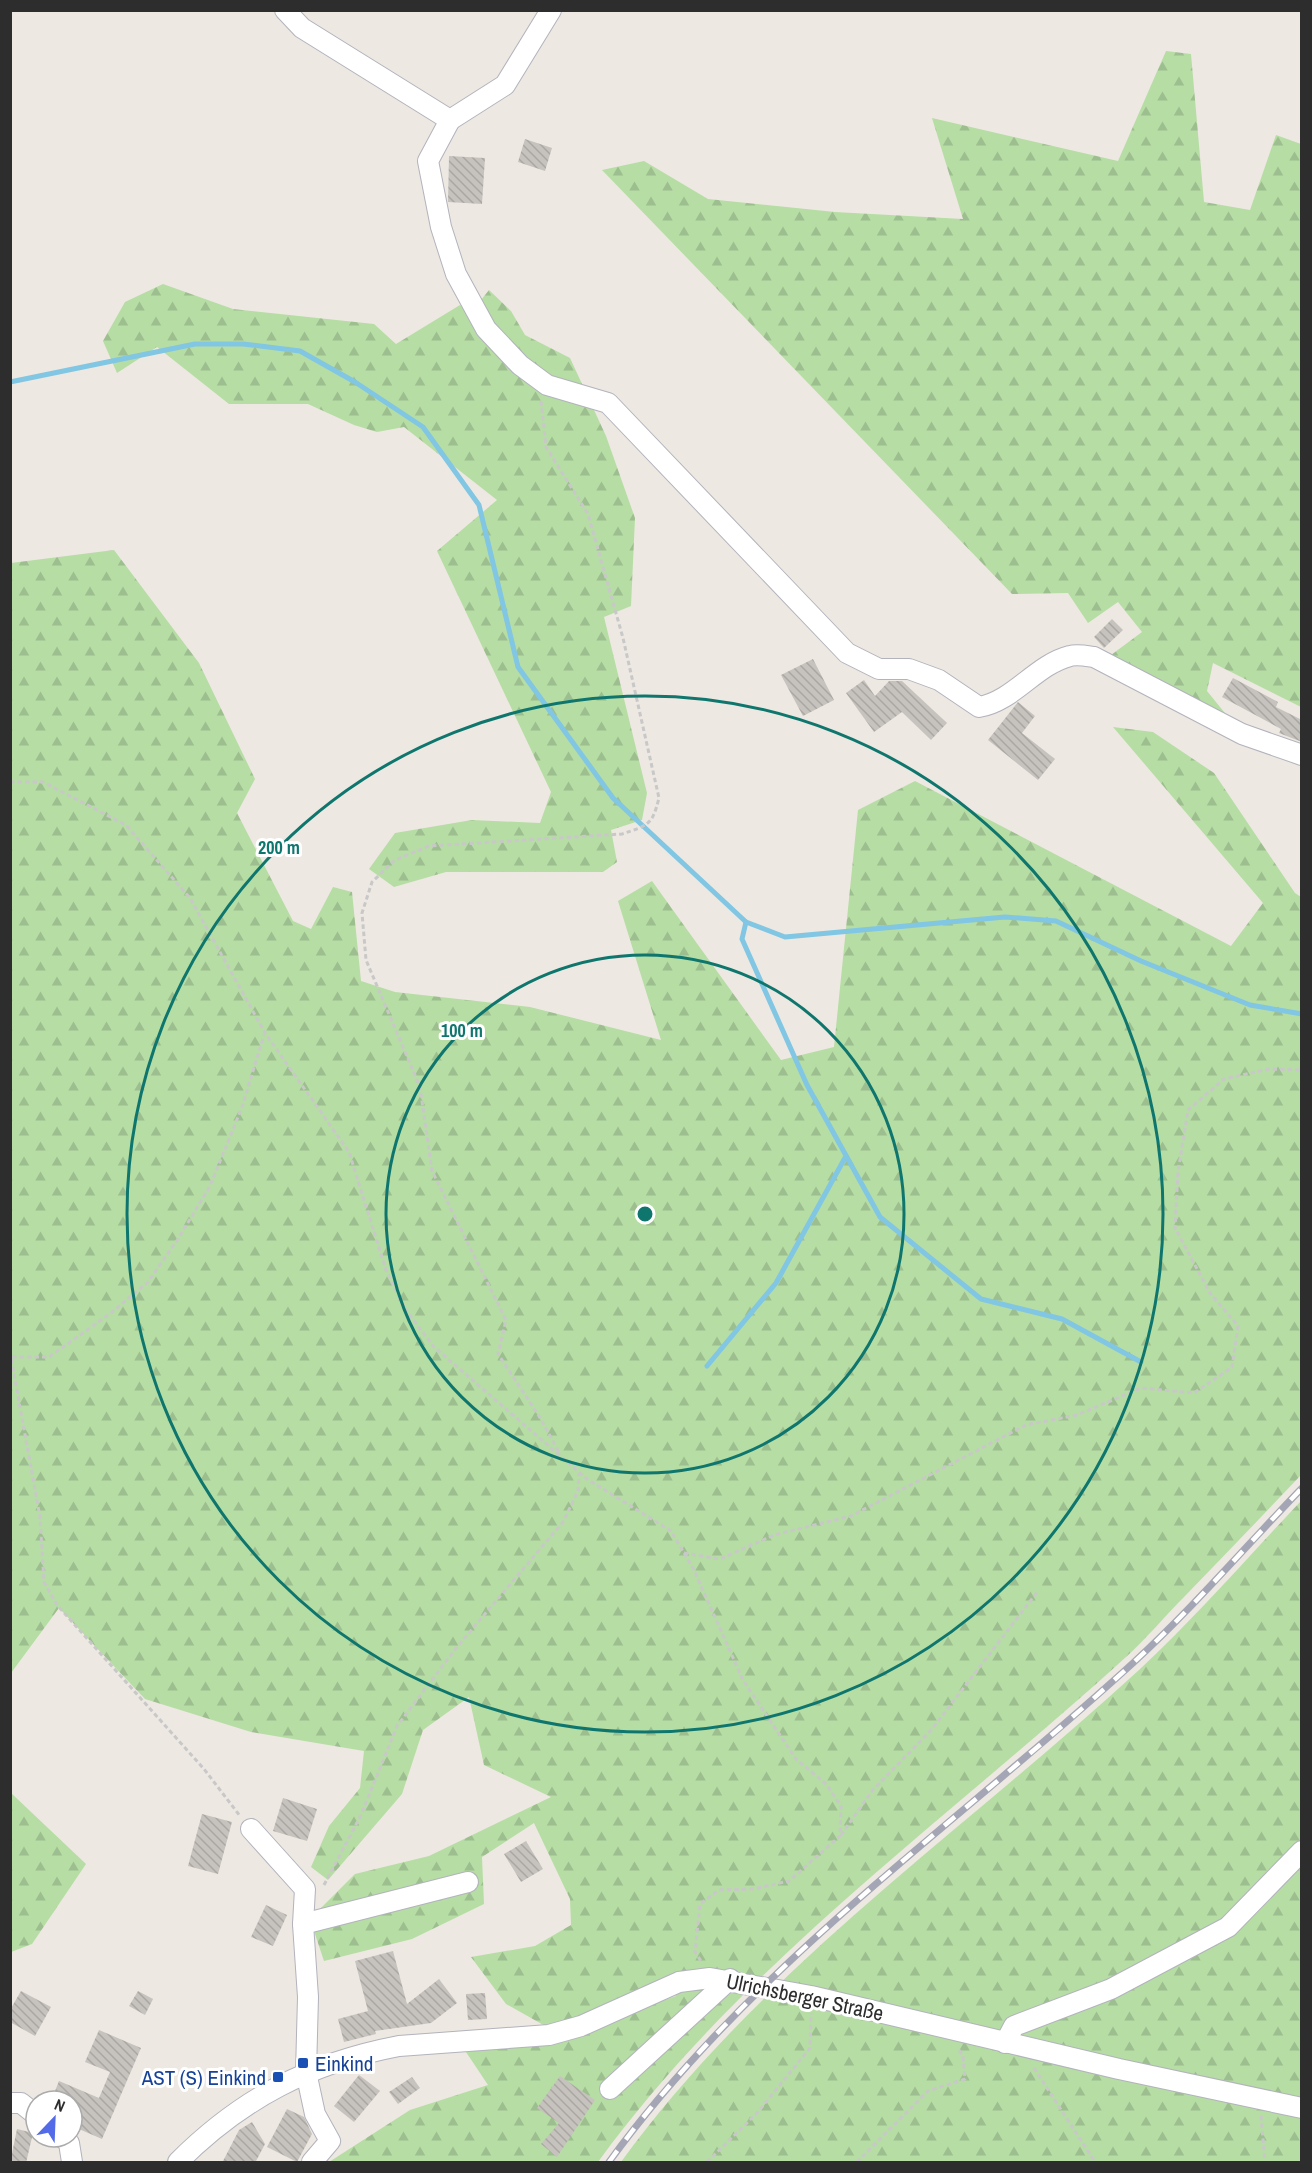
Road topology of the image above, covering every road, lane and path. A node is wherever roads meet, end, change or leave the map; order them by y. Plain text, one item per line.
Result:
1 (285, 10) edge
2 (551, 10) edge
3 (450, 120) junction
4 (538, 378) junction
5 (1302, 755) edge
6 (10, 782) edge
7 (265, 1033) junction
8 (1302, 1070) edge
9 (10, 1352) edge
10 (12, 1357) junction
11 (561, 1457) junction
12 (579, 1472) junction
13 (684, 1553) junction
14 (1038, 1591) dead end
15 (251, 1829) joint
16 (840, 1836) junction
17 (1302, 1851) edge
18 (468, 1882) dead end
19 (319, 1894) dead end
20 (303, 1924) junction
21 (711, 1978) junction
22 (730, 1979) junction
23 (811, 1996) junction
24 (944, 2028) junction
25 (1012, 2044) junction
26 (306, 2072) junction
27 (610, 2089) dead end
28 (1259, 2101) junction
29 (1302, 2108) edge
30 (178, 2163) edge
31 (312, 2163) edge
32 (707, 2163) edge
33 (857, 2163) edge
34 (1095, 2163) edge
35 (1265, 2163) edge

1 - 3 street
2 - 3 street
3 - 4 street
4 - 5 street
4 - 11 path
6 - 7 path
7 - 10 path
7 - 11 path
8 - 13 path
9 - 10 path
10 - 15 path
11 - 12 path
12 - 13 path
12 - 19 path
13 - 16 path
14 - 16 path
15 - 20 street
16 - 21 path
17 - 25 street
18 - 20 street
20 - 26 street
21 - 22 street, Ulrichsberger Straße
21 - 26 street, Ulrichsberger Straße
22 - 23 street, Ulrichsberger Straße
22 - 27 street
23 - 24 street, Ulrichsberger Straße
23 - 32 path
24 - 25 street, Ulrichsberger Straße
24 - 33 path
25 - 28 street, Ulrichsberger Straße
25 - 34 path
26 - 30 street, Ulrichsberger Straße
26 - 31 street
28 - 29 street, Ulrichsberger Straße
28 - 35 path

